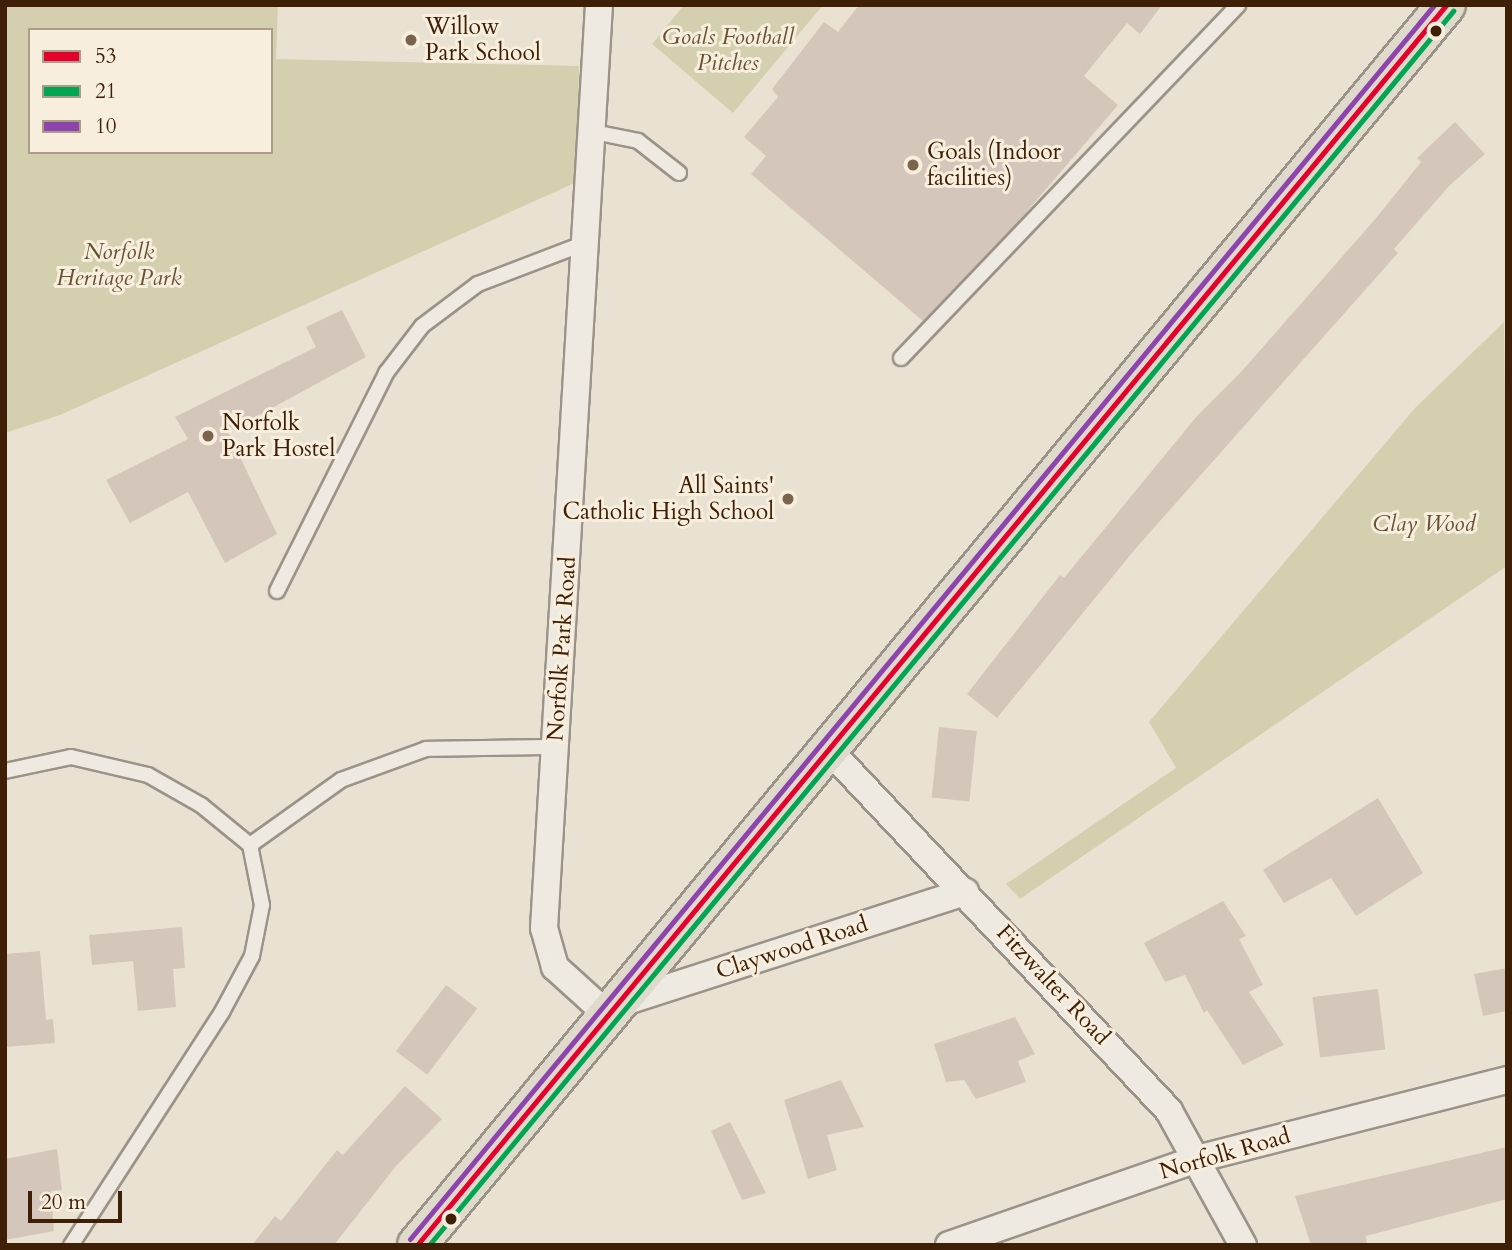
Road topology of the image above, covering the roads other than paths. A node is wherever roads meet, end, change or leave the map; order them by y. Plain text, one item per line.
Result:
1 (599, 5) edge
2 (1238, 5) edge
3 (1446, 5) edge
4 (589, 131) junction
5 (680, 173) dead end
6 (588, 242) junction
7 (901, 358) dead end
8 (277, 591) dead end
9 (555, 747) junction
10 (830, 751) junction
11 (5, 771) edge
12 (250, 845) junction
13 (965, 891) junction
14 (613, 1009) junction
15 (1507, 1080) edge
16 (1197, 1159) junction
17 (71, 1245) edge
18 (417, 1245) edge
19 (949, 1245) edge
20 (1243, 1245) edge

1 - 4 street, Norfolk Park Road
2 - 7 lane
3 - 10 main road
4 - 5 lane
4 - 6 street, Norfolk Park Road
6 - 8 lane
6 - 9 street, Norfolk Park Road
9 - 12 lane
9 - 14 street, Norfolk Park Road
10 - 13 street, Fitzwalter Road
10 - 14 main road
11 - 12 lane
12 - 17 lane
13 - 14 street, Claywood Road
13 - 16 street, Fitzwalter Road
14 - 18 main road
15 - 16 street, Norfolk Road
16 - 19 street, Norfolk Road
16 - 20 street, Fitzwalter Road

